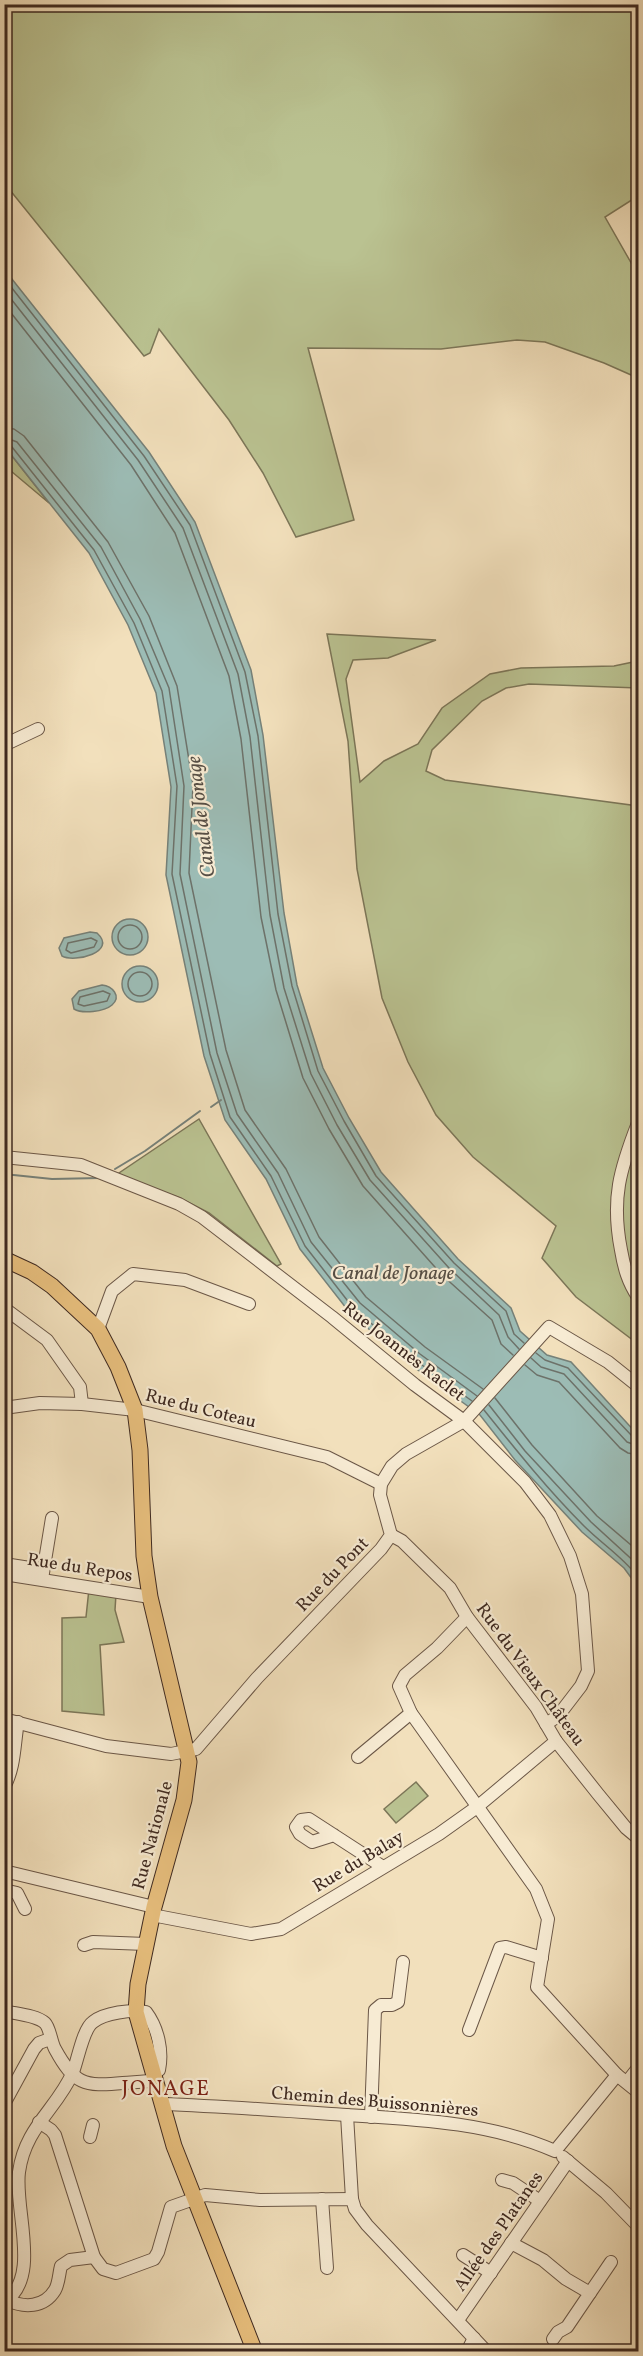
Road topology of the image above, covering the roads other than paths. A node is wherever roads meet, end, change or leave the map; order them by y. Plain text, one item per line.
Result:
1 (38, 729) dead end
2 (4, 746) edge
3 (639, 1123) edge
4 (4, 1156) edge
5 (4, 1259) edge
6 (639, 1297) edge
7 (249, 1304) dead end
8 (4, 1308) edge
9 (98, 1329) junction
10 (639, 1386) edge
11 (82, 1404) junction
12 (4, 1408) edge
13 (135, 1410) junction
14 (464, 1421) junction
15 (381, 1484) junction
16 (52, 1518) dead end
17 (391, 1535) junction
18 (4, 1564) edge
19 (4, 1574) edge
20 (43, 1574) junction
21 (150, 1597) junction
22 (466, 1617) junction
23 (411, 1713) junction
24 (4, 1719) edge
25 (18, 1722) junction
26 (546, 1725) junction
27 (556, 1741) junction
28 (188, 1751) junction
29 (358, 1757) dead end
30 (4, 1787) edge
31 (477, 1807) junction
32 (333, 1835) dead end
33 (639, 1838) edge
34 (382, 1867) junction
35 (4, 1871) edge
36 (4, 1890) edge
37 (25, 1909) dead end
38 (153, 1911) junction
39 (146, 1944) junction
40 (84, 1945) dead end
41 (542, 1958) junction
42 (403, 1962) dead end
43 (4, 2012) edge
44 (136, 2012) junction
45 (469, 2030) dead end
46 (50, 2039) junction
47 (639, 2068) edge
48 (72, 2074) junction
49 (155, 2077) junction
50 (622, 2078) junction
51 (639, 2092) edge
52 (4, 2104) edge
53 (162, 2104) junction
54 (347, 2115) junction
55 (371, 2117) junction
56 (39, 2122) junction
57 (555, 2151) junction
58 (568, 2161) junction
59 (502, 2180) dead end
60 (195, 2198) junction
61 (322, 2199) junction
62 (352, 2199) junction
63 (540, 2201) junction
64 (639, 2226) edge
65 (511, 2243) junction
66 (463, 2255) dead end
67 (94, 2257) junction
68 (611, 2262) dead end
69 (327, 2268) dead end
70 (491, 2273) junction
71 (590, 2293) junction
72 (6, 2301) edge
73 (458, 2320) junction
74 (474, 2338) junction
75 (553, 2338) dead end
76 (255, 2352) edge
77 (467, 2352) edge
78 (487, 2352) edge

1 - 2 street
3 - 6 street
4 - 14 street, Rue Joannès Raclet
5 - 9 main road, Rue Nationale
7 - 9 street
8 - 11 street
9 - 13 main road, Rue Nationale
10 - 14 street
11 - 12 street, Rue du Coteau
11 - 13 street, Rue du Coteau
13 - 15 street, Rue du Coteau
13 - 21 main road, Rue Nationale
14 - 15 street
14 - 26 street, Rue Joannès Raclet
15 - 17 street, Rue du Pont
16 - 20 street
17 - 22 street, Rue du Vieux Château
17 - 28 street, Rue du Pont
18 - 20 street
19 - 20 street, Rue du Repos
20 - 21 street, Rue du Repos
21 - 28 main road, Rue Nationale
22 - 23 street
22 - 26 street, Rue du Vieux Château
23 - 29 street
23 - 31 street
24 - 25 street
25 - 28 street
25 - 30 street
26 - 27 street, Rue du Vieux Château
27 - 31 street, Rue du Balay
27 - 33 street, Rue du Vieux Château
28 - 38 main road, Rue Nationale
31 - 34 street, Rue du Balay
31 - 41 street
32 - 34 street
34 - 38 street, Rue du Balay
35 - 38 street, Rue du Balay
36 - 37 street
38 - 39 main road, Rue Nationale
39 - 40 street
39 - 44 main road, Rue Nationale
41 - 45 street
41 - 50 street
42 - 55 street
43 - 46 street
44 - 48 street
44 - 49 main road, Rue Nationale
46 - 48 street
46 - 52 street
47 - 50 street
48 - 49 street
48 - 56 street
49 - 53 main road, Rue Nationale
50 - 51 street
50 - 57 street
53 - 54 street, Chemin des Buissonnières
53 - 60 main road, Rue Nationale
54 - 55 street, Chemin des Buissonnières
54 - 62 street
55 - 57 street, Chemin des Buissonnières
56 - 67 street
56 - 72 street
57 - 58 street, Chemin des Buissonnières
58 - 63 street, Allée des Platanes
58 - 64 street, Chemin des Buissonnières
59 - 63 street
60 - 61 street
60 - 67 street
60 - 76 main road, Rue Nationale
61 - 62 street
61 - 69 street
62 - 73 street
63 - 65 street, Allée des Platanes
65 - 70 street, Allée des Platanes
65 - 71 street
66 - 70 street
67 - 72 street
68 - 71 street
70 - 73 street, Allée des Platanes
71 - 75 street
73 - 74 street
74 - 77 street
74 - 78 street

